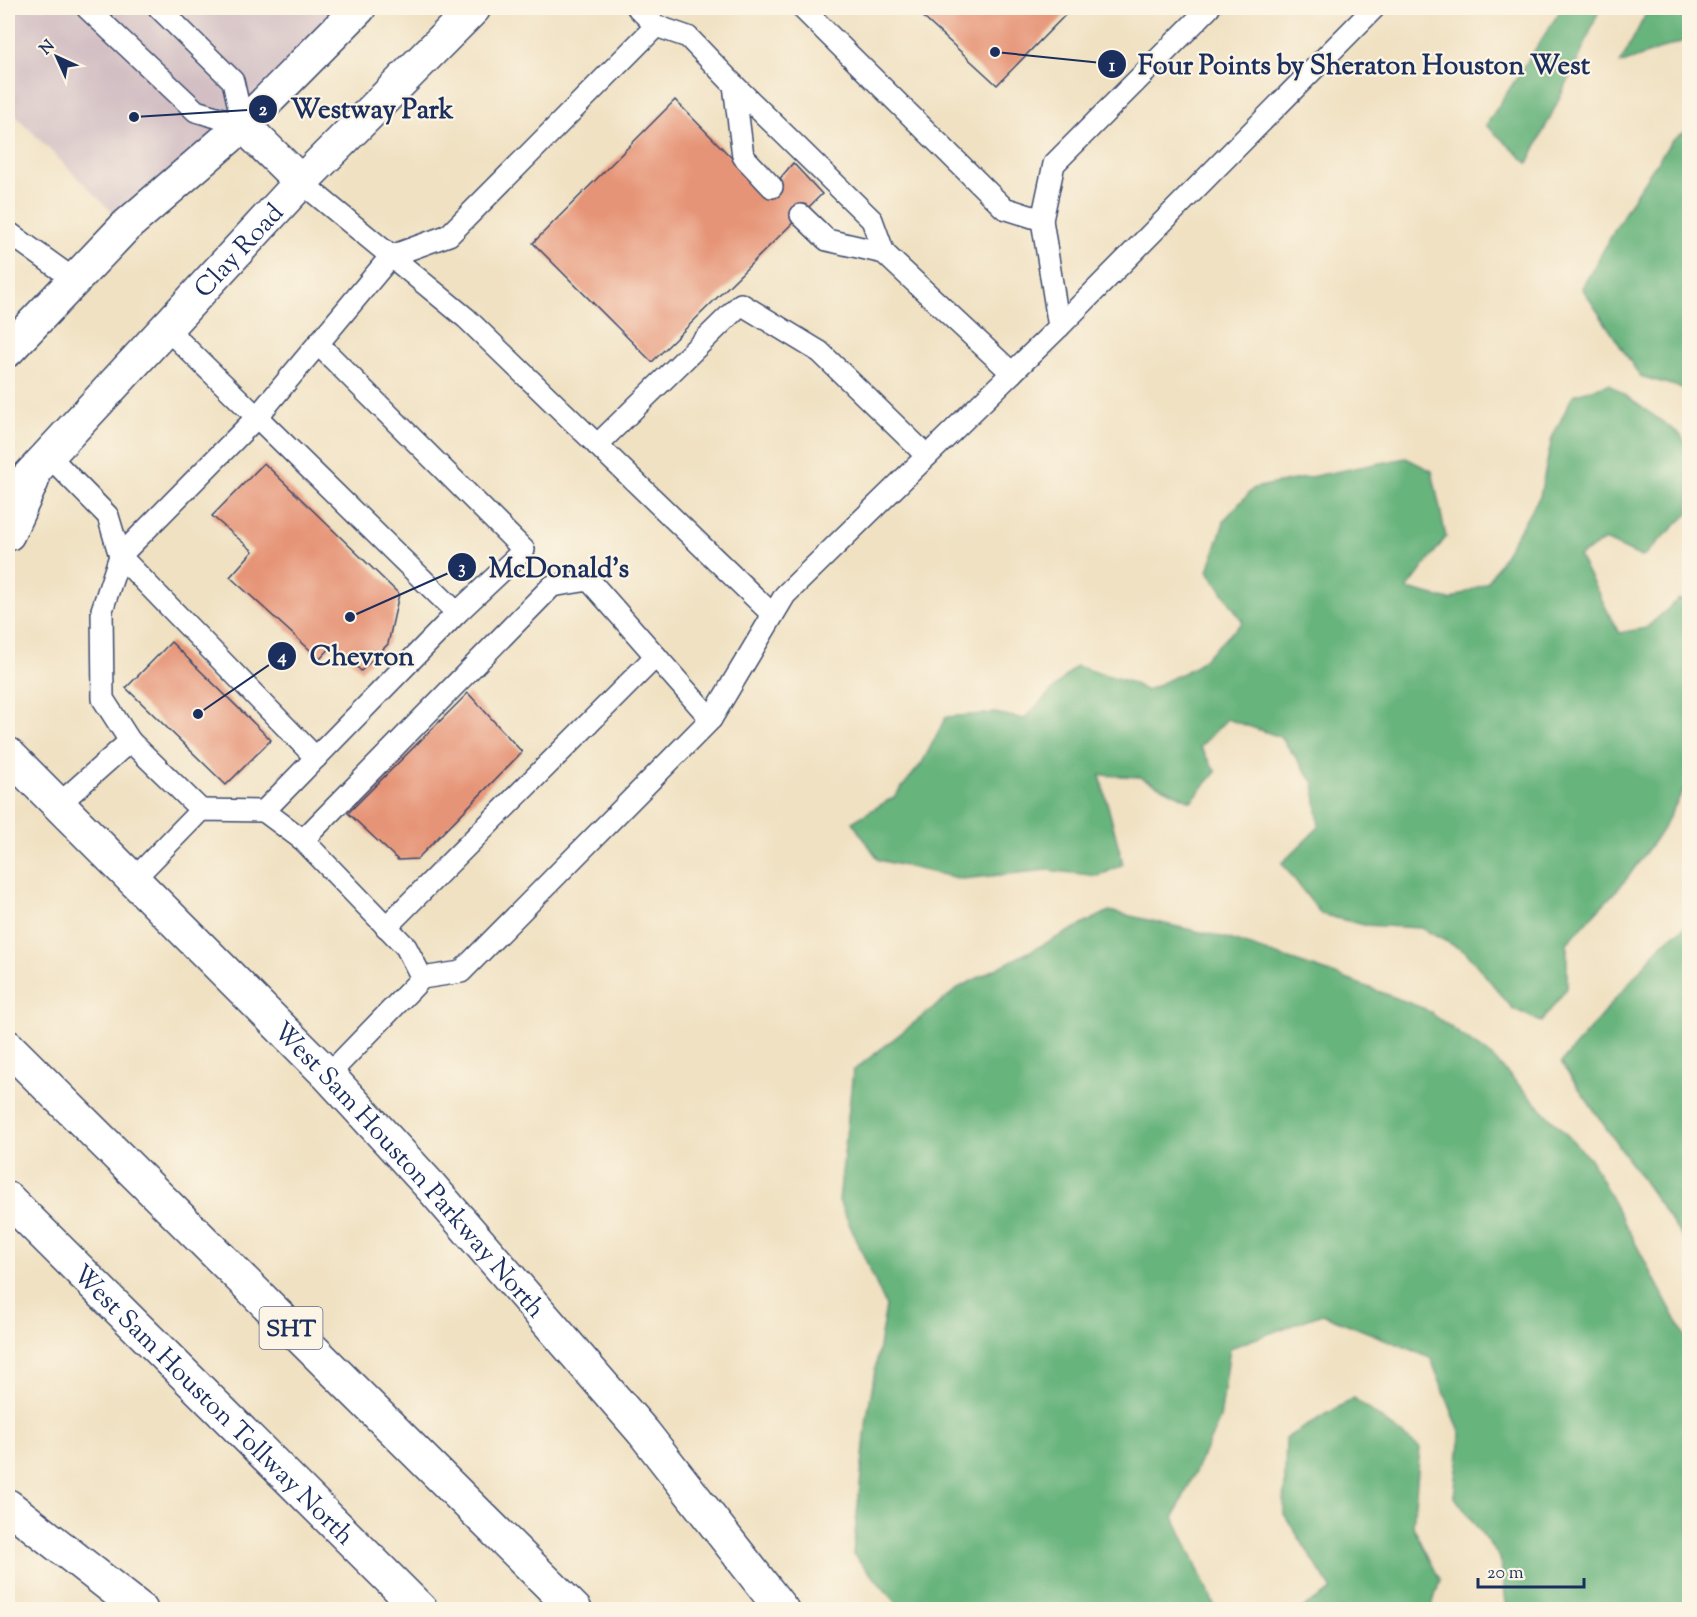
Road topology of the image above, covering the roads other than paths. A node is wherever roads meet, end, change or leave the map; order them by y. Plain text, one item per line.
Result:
1 (87, 8) edge
2 (159, 8) edge
3 (359, 8) edge
4 (474, 8) edge
5 (638, 8) edge
6 (804, 8) edge
7 (1209, 8) edge
8 (1374, 8) edge
9 (656, 26) junction
10 (734, 85) junction
11 (243, 125) junction
12 (301, 182) junction
13 (772, 187) dead end
14 (801, 215) dead end
15 (1042, 220) junction
16 (8, 232) edge
17 (884, 253) junction
18 (391, 256) junction
19 (76, 281) junction
20 (1059, 327) junction
21 (166, 328) junction
22 (318, 344) junction
23 (8, 350) edge
24 (1012, 373) junction
25 (257, 417) junction
26 (597, 445) junction
27 (927, 456) junction
28 (44, 459) junction
29 (8, 499) edge
30 (8, 534) edge
31 (120, 556) junction
32 (457, 613) junction
33 (773, 615) junction
34 (656, 656) junction
35 (711, 719) junction
36 (130, 741) junction
37 (8, 754) edge
38 (316, 758) junction
39 (58, 805) junction
40 (201, 810) junction
41 (264, 811) junction
42 (303, 840) junction
43 (133, 880) junction
44 (386, 927) junction
45 (422, 978) junction
46 (8, 1047) edge
47 (328, 1075) junction
48 (8, 1199) edge
49 (8, 1506) edge
50 (141, 1610) edge
51 (422, 1610) edge
52 (575, 1610) edge
53 (782, 1610) edge

1 - 11 lane
2 - 11 lane
3 - 11 main road
4 - 12 main road, Clay Road
5 - 9 lane
6 - 15 lane
7 - 15 lane
8 - 20 lane
9 - 10 lane
9 - 18 lane
10 - 13 lane
10 - 17 lane
11 - 12 main road
11 - 19 main road
12 - 18 lane
12 - 21 main road, Clay Road
14 - 17 lane
15 - 20 lane
16 - 19 lane
17 - 24 lane
18 - 22 lane
18 - 26 lane
19 - 23 main road
20 - 24 lane
21 - 25 lane
21 - 28 main road, Clay Road
22 - 25 lane
22 - 32 lane
24 - 27 lane
25 - 31 lane
25 - 32 lane
26 - 27 lane
26 - 33 lane
27 - 33 lane
28 - 29 main road, Clay Road
28 - 30 main road
28 - 31 lane
31 - 36 lane
31 - 38 lane
32 - 38 lane
33 - 35 lane
34 - 35 lane
34 - 42 lane
34 - 44 lane
35 - 45 lane
36 - 39 lane
36 - 40 lane
37 - 39 main road, West Sam Houston Parkway North
38 - 41 lane
39 - 43 main road, West Sam Houston Parkway North
40 - 41 lane
40 - 43 lane
41 - 42 lane
42 - 44 lane
43 - 47 main road, West Sam Houston Parkway North
44 - 45 lane
45 - 47 lane
46 - 52 main road, SHT
47 - 53 main road, West Sam Houston Parkway North
48 - 51 main road, West Sam Houston Tollway North
49 - 50 main road

